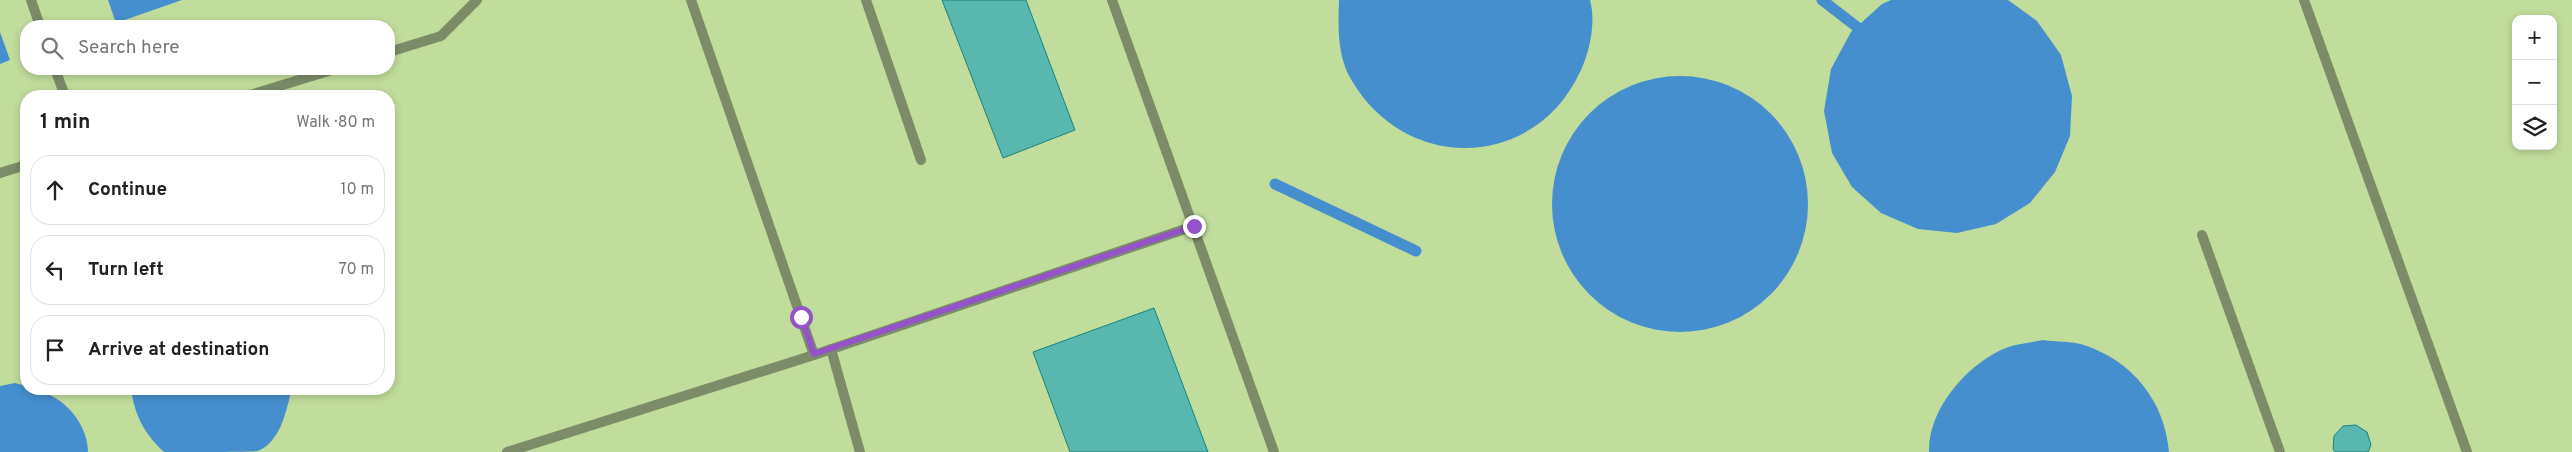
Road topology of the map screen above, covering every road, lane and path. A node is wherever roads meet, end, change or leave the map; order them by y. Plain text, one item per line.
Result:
1 (31, 0) edge
2 (477, 0) edge
3 (691, 0) edge
4 (866, 0) edge
5 (1112, 0) edge
6 (2304, 0) edge
7 (38, 20) edge
8 (395, 50) edge
9 (57, 75) edge
10 (315, 75) edge
11 (63, 90) edge
12 (267, 90) edge
13 (921, 160) dead end
14 (20, 167) edge
15 (0, 173) edge
16 (1194, 226) junction
17 (2202, 235) dead end
18 (831, 349) junction
19 (814, 354) junction
20 (507, 452) edge
21 (860, 452) edge
22 (1274, 452) edge
23 (2280, 452) edge
24 (2467, 452) edge

1 - 7 lane
2 - 8 lane
3 - 19 lane
4 - 13 lane
5 - 16 lane
6 - 24 lane
9 - 11 lane
10 - 12 lane
14 - 15 lane
16 - 18 lane
16 - 22 lane
17 - 23 lane
18 - 19 lane
18 - 21 lane
19 - 20 lane

